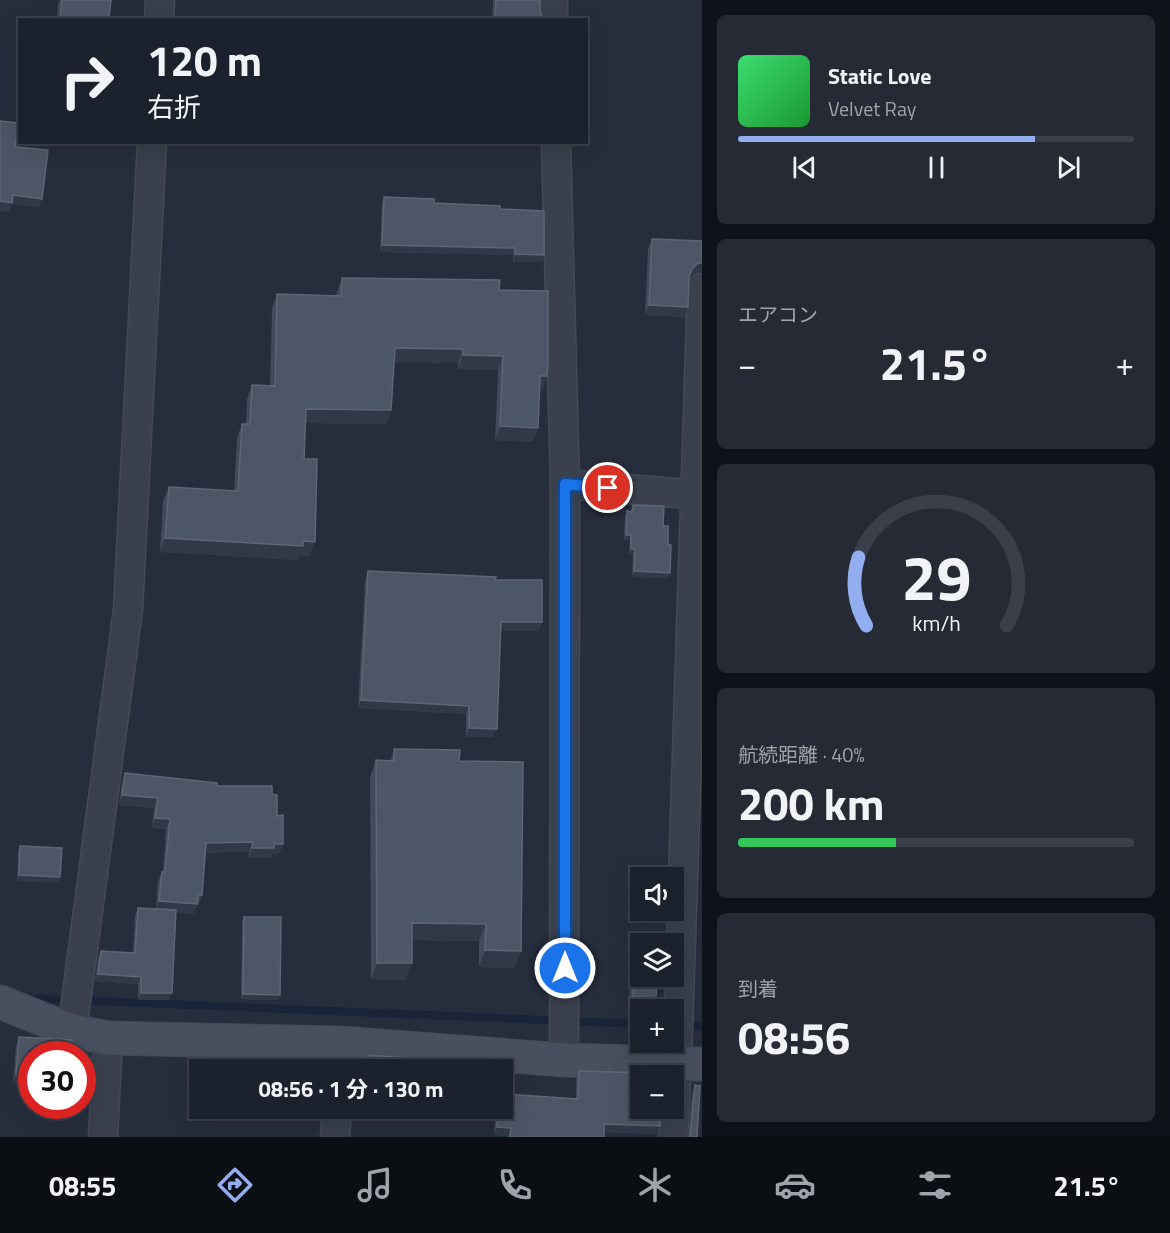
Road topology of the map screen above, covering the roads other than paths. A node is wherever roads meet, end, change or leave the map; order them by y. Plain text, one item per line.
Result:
1 (160, 0) edge
2 (553, 0) edge
3 (159, 18) edge
4 (553, 18) edge
5 (152, 144) edge
6 (556, 144) edge
7 (702, 288) edge
8 (565, 484) junction
9 (698, 495) edge
10 (0, 1002) edge
11 (35, 1017) junction
12 (0, 1027) edge
13 (72, 1031) junction
14 (108, 1038) junction
15 (339, 1056) edge
16 (564, 1060) junction
17 (690, 1064) edge
18 (336, 1119) edge
19 (103, 1137) edge
20 (335, 1137) edge
21 (673, 1137) edge

1 - 3 street
2 - 4 street
5 - 13 street
6 - 8 street
7 - 9 street
8 - 9 street
8 - 16 street
9 - 17 street
10 - 11 street
11 - 12 street
11 - 13 street
13 - 14 street
14 - 15 street
14 - 19 street
15 - 16 street
16 - 17 street
17 - 21 street
18 - 20 street

